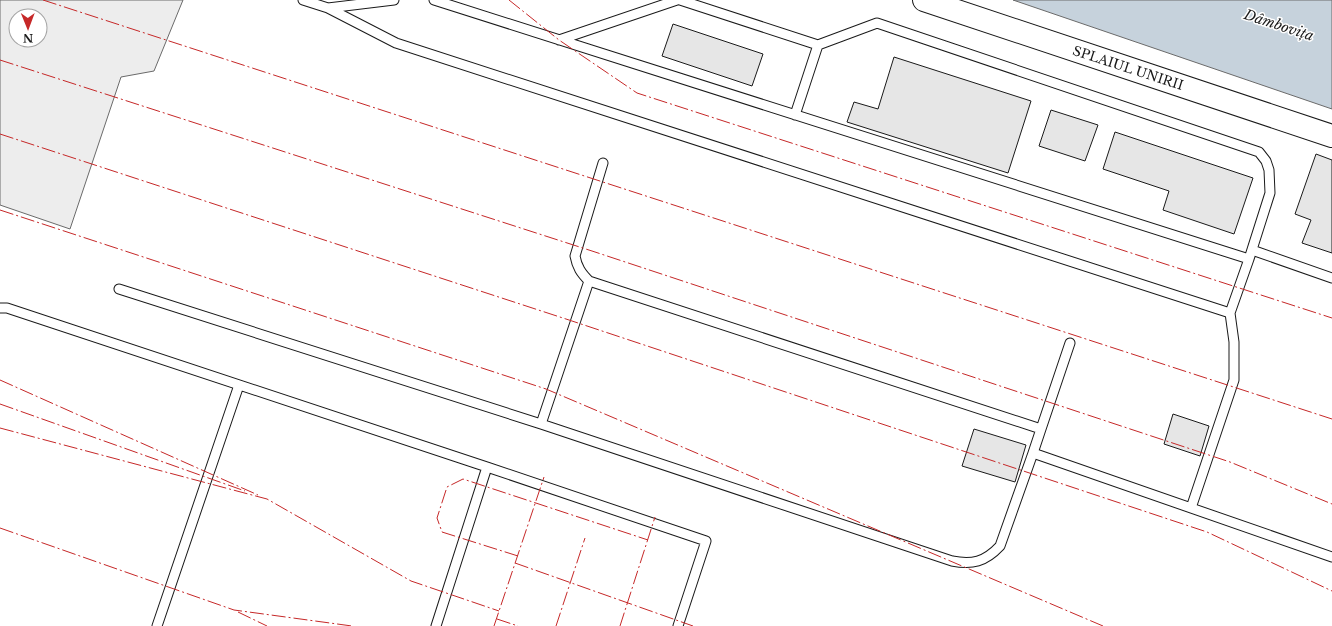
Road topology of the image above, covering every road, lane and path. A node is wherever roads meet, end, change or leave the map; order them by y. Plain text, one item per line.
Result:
1 (303, 0) edge
2 (394, 0) edge
3 (434, 0) edge
4 (677, 0) edge
5 (680, 0) edge
6 (924, 0) edge
7 (328, 8) junction
8 (558, 40) junction
9 (818, 45) junction
10 (795, 115) junction
11 (1332, 136) edge
12 (604, 163) dead end
13 (1251, 255) junction
14 (1332, 278) edge
15 (589, 281) junction
16 (119, 289) dead end
17 (0, 308) edge
18 (1230, 313) junction
19 (1070, 344) dead end
20 (239, 385) junction
21 (541, 424) junction
22 (1041, 429) junction
23 (1033, 453) junction
24 (488, 467) junction
25 (1191, 508) junction
26 (1332, 557) edge
27 (157, 626) edge
28 (436, 626) edge
29 (678, 626) edge

1 - 7 lane
2 - 7 lane
3 - 8 lane
4 - 8 lane
5 - 9 lane
6 - 11 main road, SPLAIUL UNIRII
7 - 18 lane
8 - 10 lane
9 - 10 lane
9 - 13 lane
10 - 13 lane
12 - 15 lane
13 - 14 lane
13 - 18 lane
15 - 21 lane
15 - 22 lane
16 - 21 lane
17 - 20 lane
18 - 25 lane
19 - 22 lane
20 - 24 lane
20 - 27 lane
21 - 23 lane
22 - 23 lane
23 - 25 lane
24 - 28 lane
24 - 29 lane
25 - 26 lane

